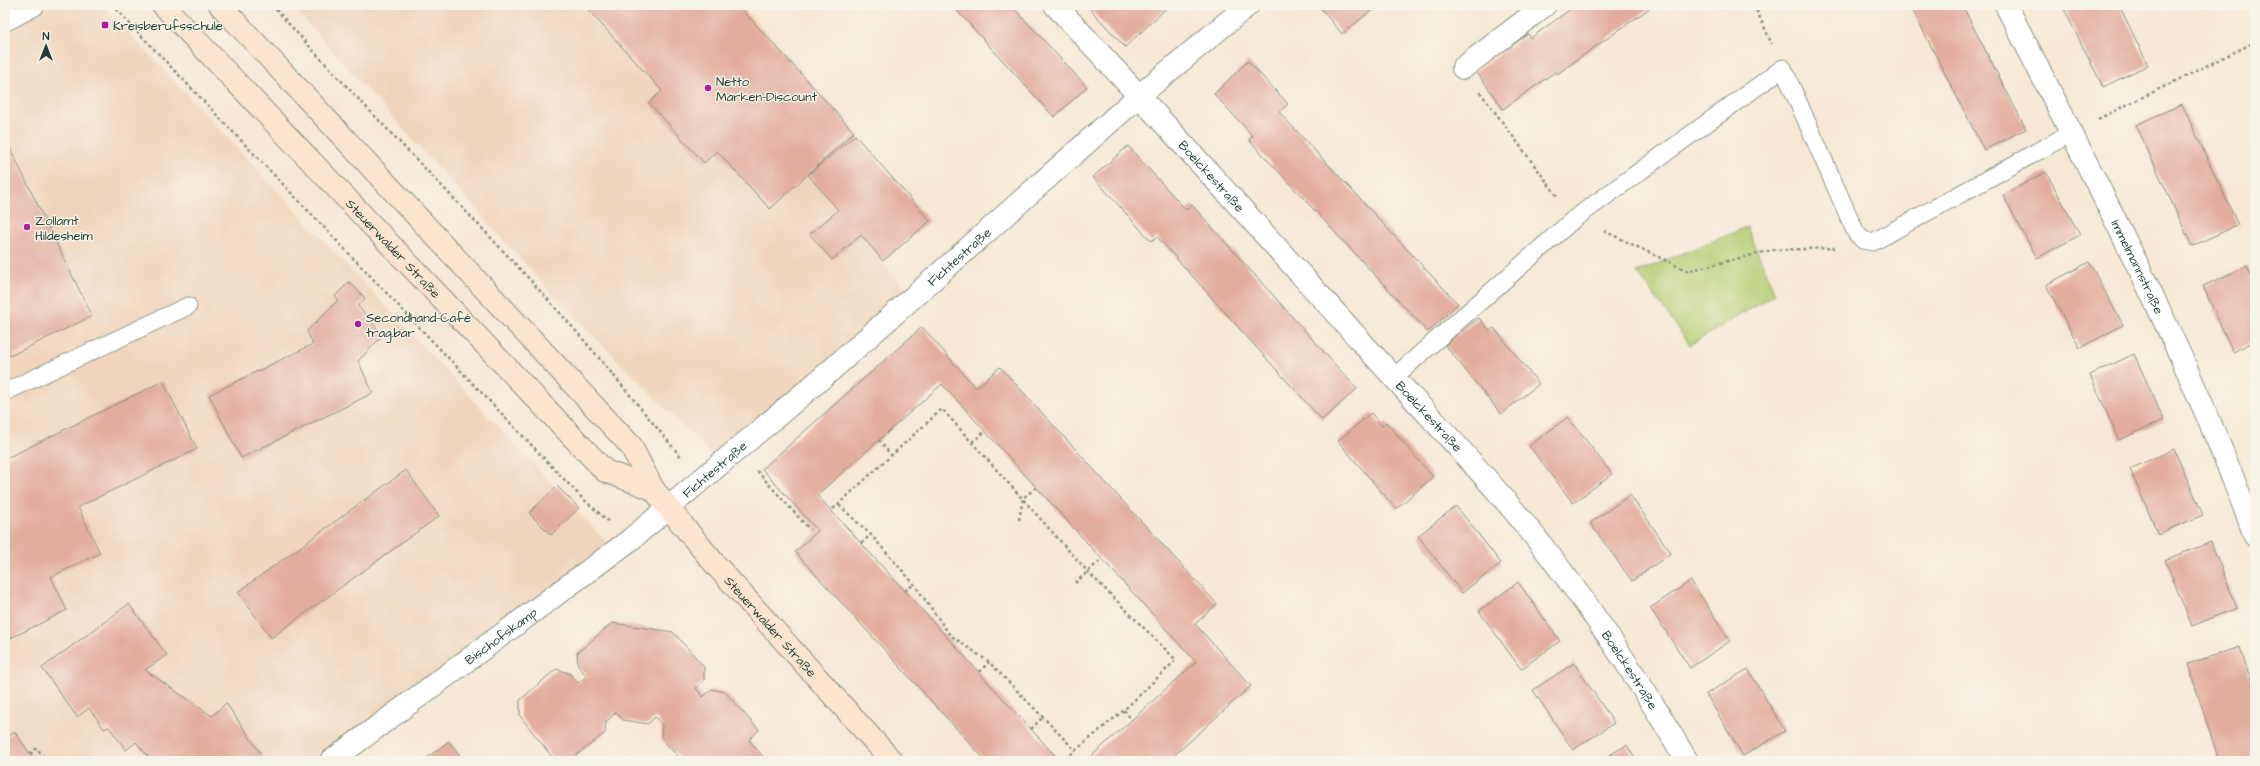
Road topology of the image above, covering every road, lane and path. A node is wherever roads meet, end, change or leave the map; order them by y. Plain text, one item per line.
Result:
1 (33, 5) edge
2 (112, 5) edge
3 (163, 5) edge
4 (220, 5) edge
5 (272, 5) edge
6 (1055, 5) edge
7 (1248, 5) edge
8 (1546, 5) edge
9 (1754, 5) edge
10 (2006, 5) edge
11 (5, 20) edge
12 (2255, 42) edge
13 (1463, 68) joint
14 (1783, 68) junction
15 (1140, 95) junction
16 (2071, 133) junction
17 (1574, 219) junction
18 (1863, 240) junction
19 (188, 306) dead end
20 (1393, 378) junction
21 (5, 392) edge
22 (986, 431) dead end
23 (879, 440) dead end
24 (972, 442) junction
25 (738, 449) junction
26 (891, 454) junction
27 (701, 481) junction
28 (1037, 487) dead end
29 (653, 489) junction
30 (1023, 498) junction
31 (839, 505) junction
32 (669, 507) junction
33 (833, 509) dead end
34 (1019, 520) dead end
35 (810, 530) dead end
36 (871, 535) junction
37 (2255, 536) edge
38 (630, 540) junction
39 (861, 543) dead end
40 (1102, 559) dead end
41 (1088, 572) junction
42 (1075, 583) dead end
43 (914, 584) junction
44 (905, 591) dead end
45 (989, 662) junction
46 (979, 672) dead end
47 (1124, 710) junction
48 (1042, 718) junction
49 (1132, 720) dead end
50 (1031, 729) dead end
51 (1075, 750) junction
52 (30, 754) dead end
53 (1064, 760) dead end
54 (46, 761) edge
55 (331, 761) edge
56 (892, 761) edge
57 (1687, 761) edge

1 - 11 street
2 - 38 path
3 - 29 street, Steuerwalder Straße
4 - 29 street, Steuerwalder Straße
5 - 27 path
6 - 15 street, Boelckestraße
7 - 15 street, Fichtestraße
8 - 13 street
9 - 14 path
10 - 16 street, Immelmannstraße
12 - 16 path
13 - 17 path
14 - 17 lane
14 - 18 lane
15 - 20 street, Boelckestraße
15 - 25 street, Fichtestraße
16 - 18 lane
16 - 37 street, Immelmannstraße
17 - 18 path
17 - 20 lane
19 - 21 lane
20 - 57 street, Boelckestraße
22 - 24 path
23 - 26 path
24 - 26 path
24 - 30 path
25 - 27 street, Fichtestraße
25 - 35 path
26 - 31 path
27 - 32 street, Fichtestraße
28 - 30 path
29 - 32 street, Steuerwalder Straße
30 - 34 path
30 - 41 path
31 - 33 path
31 - 36 path
32 - 38 street, Bischofskamp
32 - 56 street, Steuerwalder Straße
36 - 39 path
36 - 43 path
38 - 55 street, Bischofskamp
40 - 41 path
41 - 42 path
41 - 47 path
43 - 44 path
43 - 45 path
45 - 46 path
45 - 48 path
47 - 49 path
47 - 51 path
48 - 50 path
48 - 51 path
51 - 53 path
52 - 54 path

